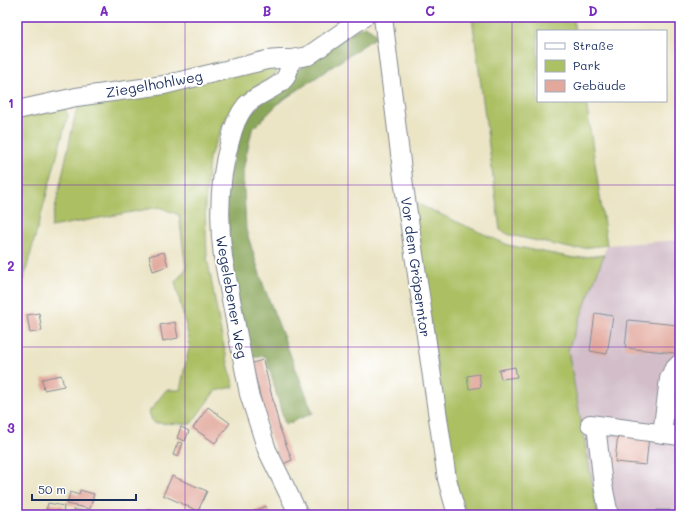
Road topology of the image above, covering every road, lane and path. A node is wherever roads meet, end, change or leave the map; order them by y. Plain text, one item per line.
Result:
1 (364, 17) edge
2 (383, 17) edge
3 (291, 59) junction
4 (17, 110) edge
5 (680, 363) edge
6 (662, 434) junction
7 (680, 436) edge
8 (299, 515) edge
9 (458, 515) edge
10 (609, 515) edge

1 - 3 street
2 - 9 street, Vor dem Gröperntor
3 - 4 street, Ziegelhohlweg
3 - 8 street, Wegelebener Weg
5 - 6 street
6 - 7 street
6 - 10 street

